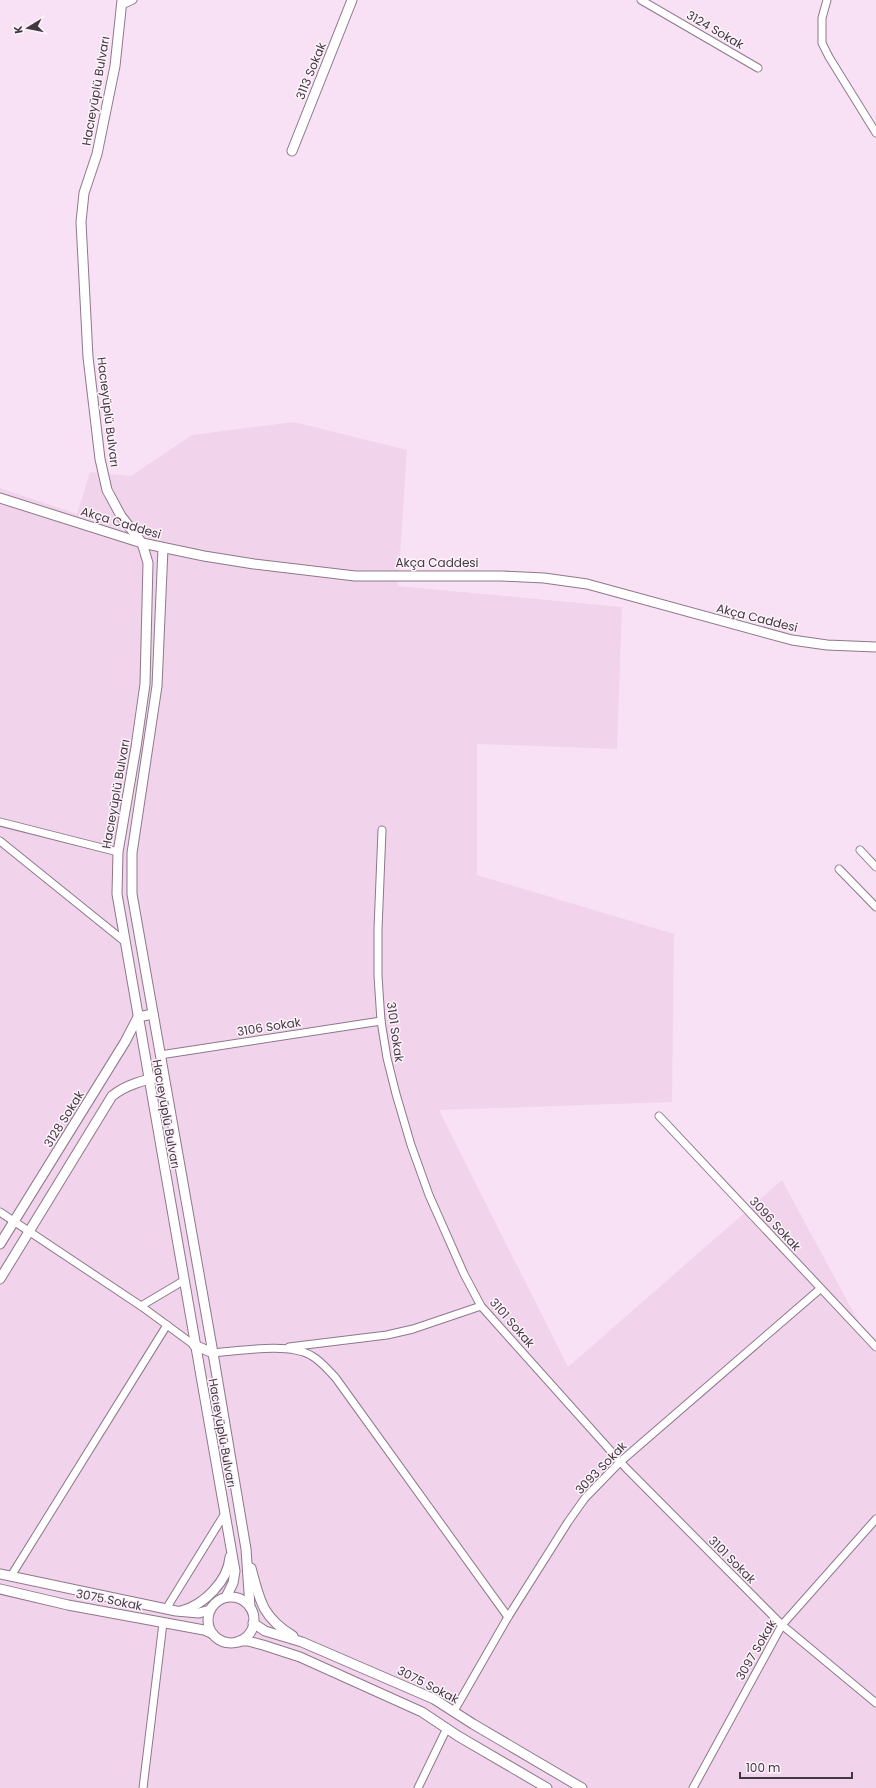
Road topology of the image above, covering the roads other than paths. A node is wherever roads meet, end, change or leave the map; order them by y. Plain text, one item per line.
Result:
1 (133, 0) edge
2 (352, 0) edge
3 (641, 0) edge
4 (827, 0) edge
5 (122, 3) edge
6 (758, 68) dead end
7 (876, 133) edge
8 (292, 151) dead end
9 (0, 498) edge
10 (142, 543) junction
11 (163, 548) junction
12 (876, 648) edge
13 (145, 684) junction
14 (157, 686) junction
15 (0, 822) edge
16 (382, 830) dead end
17 (0, 841) edge
18 (860, 850) dead end
19 (118, 852) junction
20 (876, 867) edge
21 (839, 869) dead end
22 (876, 907) edge
23 (124, 941) junction
24 (153, 1014) junction
25 (138, 1017) junction
26 (381, 1021) junction
27 (160, 1055) junction
28 (163, 1076) junction
29 (148, 1079) junction
30 (659, 1116) dead end
31 (0, 1212) edge
32 (14, 1223) junction
33 (29, 1233) junction
34 (0, 1244) edge
35 (0, 1279) edge
36 (183, 1281) junction
37 (820, 1289) junction
38 (141, 1306) junction
39 (481, 1306) junction
40 (167, 1325) junction
41 (194, 1345) junction
42 (876, 1347) edge
43 (285, 1348) junction
44 (214, 1353) junction
45 (620, 1462) junction
46 (224, 1514) junction
47 (876, 1519) edge
48 (230, 1548) junction
49 (246, 1550) junction
50 (0, 1574) edge
51 (11, 1576) junction
52 (0, 1589) edge
53 (226, 1597) junction
54 (250, 1607) junction
55 (166, 1609) junction
56 (210, 1610) junction
57 (176, 1611) junction
58 (508, 1617) junction
59 (163, 1623) junction
60 (253, 1623) junction
61 (782, 1625) junction
62 (213, 1634) junction
63 (239, 1642) junction
64 (302, 1642) junction
65 (876, 1703) edge
66 (454, 1711) junction
67 (446, 1728) junction
68 (143, 1788) edge
69 (418, 1788) edge
70 (547, 1788) edge
71 (582, 1788) edge
72 (693, 1788) edge

1 - 5 street
2 - 8 street, 3113 Sokak
3 - 6 street, 3124 Sokak
4 - 7 street
5 - 10 street, Hacıeyüplü Bulvarı
9 - 10 street, Akça Caddesi
10 - 11 street, Akça Caddesi
10 - 13 street, Hacıeyüplü Bulvarı
11 - 12 street, Akça Caddesi
11 - 14 street, Hacıeyüplü Bulvarı
13 - 14 street
13 - 19 street, Hacıeyüplü Bulvarı
14 - 24 street, Hacıeyüplü Bulvarı
15 - 19 street
16 - 26 street, 3101 Sokak
17 - 23 street
18 - 20 street
19 - 23 street, Hacıeyüplü Bulvarı
21 - 22 street
23 - 25 street, Hacıeyüplü Bulvarı
24 - 25 street
24 - 27 street, Hacıeyüplü Bulvarı
25 - 29 street, Hacıeyüplü Bulvarı
25 - 32 street, 3128 Sokak
26 - 27 street, 3106 Sokak
26 - 39 street, 3101 Sokak
27 - 28 street, Hacıeyüplü Bulvarı
28 - 29 street
28 - 44 street, Hacıeyüplü Bulvarı
29 - 33 street
29 - 36 street, Hacıeyüplü Bulvarı
30 - 37 street, 3096 Sokak
31 - 32 street
32 - 33 street
32 - 34 street, 3128 Sokak
33 - 35 street
33 - 38 street
36 - 38 street
36 - 41 street, Hacıeyüplü Bulvarı
37 - 42 street, 3096 Sokak
37 - 45 street, 3093 Sokak
38 - 40 street
39 - 43 street
39 - 45 street, 3101 Sokak
40 - 41 street
40 - 51 street
41 - 44 street
41 - 46 street, Hacıeyüplü Bulvarı
43 - 44 street
43 - 58 street
44 - 49 street, Hacıeyüplü Bulvarı
45 - 58 street, 3093 Sokak
45 - 61 street, 3101 Sokak
46 - 48 street, Hacıeyüplü Bulvarı
46 - 55 street
47 - 61 street, 3097 Sokak
48 - 53 street, Hacıeyüplü Bulvarı
48 - 57 street
49 - 54 street, Hacıeyüplü Bulvarı
49 - 64 street
50 - 51 street, 3075 Sokak
51 - 55 street, 3075 Sokak
52 - 59 street, 3075 Sokak
53 - 54 street
53 - 56 street
54 - 60 street
55 - 57 street, 3075 Sokak
56 - 57 street, 3075 Sokak
56 - 62 street
58 - 66 street, 3093 Sokak
59 - 62 street, 3075 Sokak
59 - 68 street
60 - 63 street
60 - 64 street, 3075 Sokak
61 - 65 street, 3101 Sokak
61 - 72 street, 3097 Sokak
62 - 63 street
63 - 67 street
64 - 66 street, 3075 Sokak
66 - 71 street, 3075 Sokak
67 - 69 street
67 - 70 street

